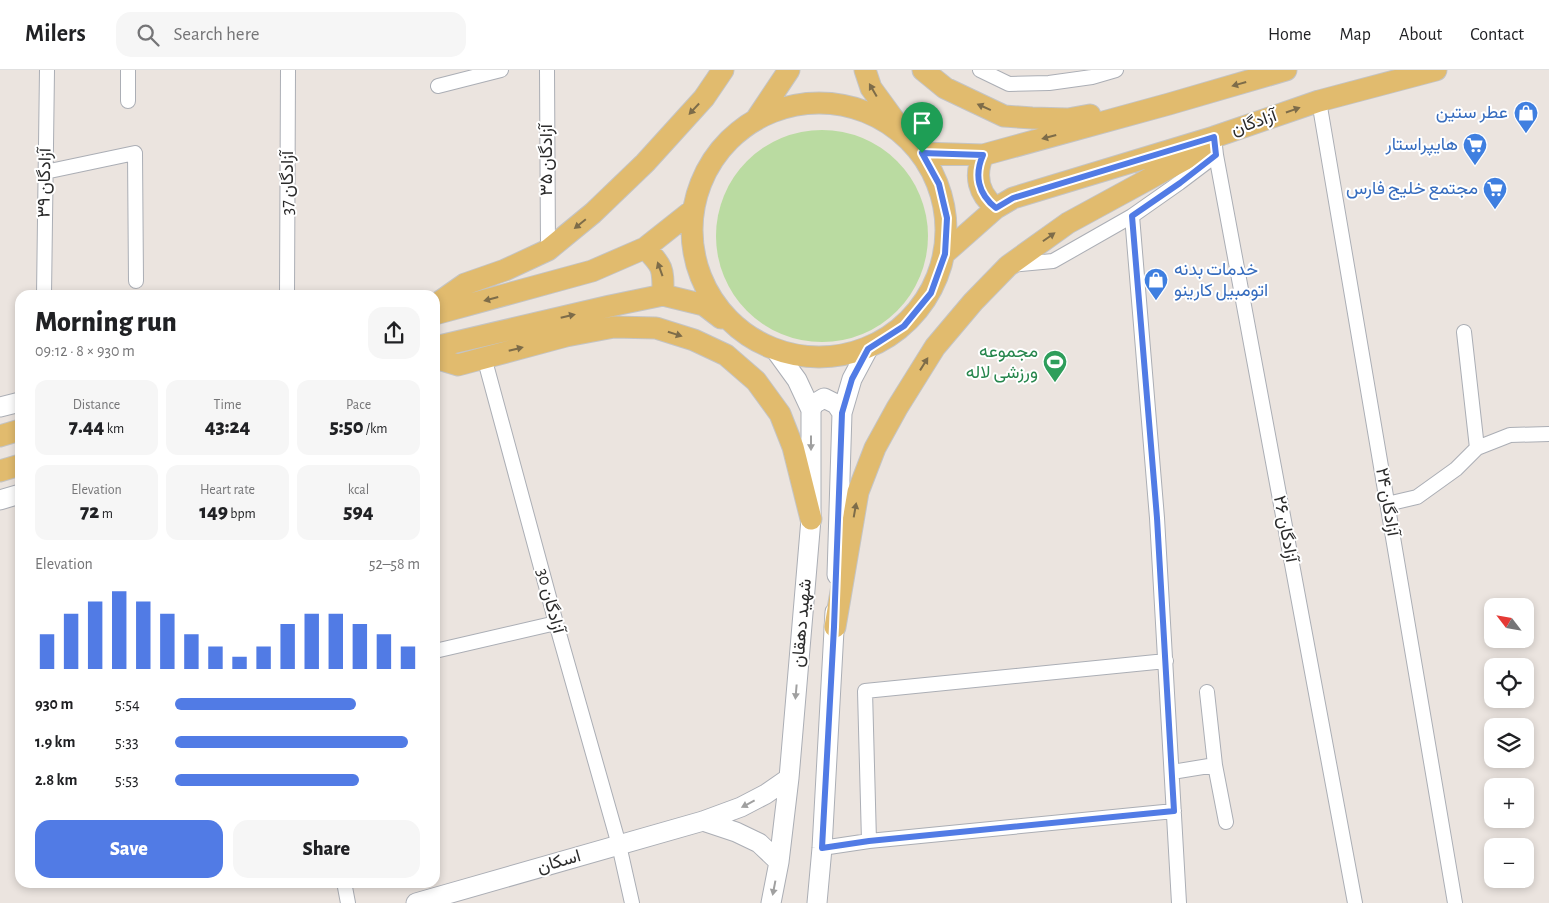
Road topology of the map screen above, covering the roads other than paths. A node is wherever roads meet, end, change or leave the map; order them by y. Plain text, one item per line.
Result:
1 (47, 70) edge
2 (128, 70) edge
3 (288, 70) edge
4 (501, 70) edge
5 (546, 70) edge
6 (723, 70) edge
7 (789, 70) edge
8 (865, 70) edge
9 (923, 70) edge
10 (980, 70) edge
11 (1116, 70) edge
12 (1286, 70) edge
13 (1436, 70) edge
14 (1092, 73) edge
15 (438, 86) dead end
16 (128, 101) dead end
17 (1319, 102) junction
18 (1169, 104) junction
19 (757, 118) junction
20 (906, 135) junction
21 (1215, 146) junction
22 (922, 153) junction
23 (983, 155) junction
24 (45, 172) junction
25 (996, 208) junction
26 (693, 210) junction
27 (1132, 216) junction
28 (645, 248) junction
29 (548, 250) junction
30 (945, 254) junction
31 (1008, 266) junction
32 (136, 281) dead end
33 (44, 290) edge
34 (287, 290) edge
35 (663, 295) junction
36 (440, 302) edge
37 (440, 313) edge
38 (1464, 332) dead end
39 (743, 334) junction
40 (440, 346) edge
41 (868, 349) junction
42 (776, 351) junction
43 (484, 357) junction
44 (440, 360) edge
45 (458, 365) junction
46 (440, 370) edge
47 (15, 403) edge
48 (0, 407) edge
49 (811, 410) junction
50 (842, 413) junction
51 (15, 432) edge
52 (1549, 434) edge
53 (0, 436) edge
54 (1478, 448) junction
55 (15, 466) edge
56 (0, 471) edge
57 (15, 496) edge
58 (0, 500) edge
59 (1387, 504) junction
60 (811, 519) junction
61 (556, 623) junction
62 (834, 627) junction
63 (440, 650) edge
64 (1166, 662) junction
65 (1207, 692) dead end
66 (1215, 765) junction
67 (1172, 772) junction
68 (789, 778) junction
69 (1174, 811) junction
70 (703, 822) junction
71 (1226, 822) dead end
72 (869, 841) junction
73 (619, 845) junction
74 (822, 848) junction
75 (779, 862) junction
76 (345, 888) edge
77 (348, 903) edge
78 (416, 903) edge
79 (632, 903) edge
80 (771, 903) edge
81 (817, 903) edge
82 (1179, 903) edge
83 (1355, 903) edge
84 (1455, 903) edge

1 - 24 street, آزادگان ۳۹
2 - 16 street
3 - 34 street, آزادگان 37
4 - 15 street
5 - 29 street, آزادگان ۳۵
6 -> 29 main road
7 - 19 main road
20 -> 8 main road
18 -> 9 main road
10 - 14 street
11 - 14 street
12 -> 18 main road
13 - 17 main road, آزادگان
21 -> 17 main road, آزادگان
17 - 59 street, ۲۴ آزادگان
18 -> 23 main road
19 - 20 main road
19 - 26 main road
20 - 22 main road
21 - 25 main road, آزادگان
21 - 27 street
31 -> 21 main road
21 - 83 street, ۲۶ آزادگان
22 - 23 main road
22 - 30 main road
23 - 25 main road
24 - 32 street
24 - 33 street, آزادگان ۳۹
25 - 30 main road, آزادگان
26 - 28 main road
26 - 39 main road
27 - 31 street
27 - 64 street
35 -> 28 main road
28 -> 37 main road
29 - 36 main road
30 - 41 main road
62 -> 31 main road
35 - 39 main road
40 -> 35 main road
38 - 54 street
39 - 42 main road
41 - 42 main road
41 - 50 main road, شهید دهقان
42 - 49 main road, شهید دهقان
43 - 45 main road
43 -> 60 main road
43 - 61 street, آزادگان 30
44 - 45 main road
45 - 46 main road
47 - 48 main road
49 - 50 main road
49 -> 60 main road, شهید دهقان
50 - 62 main road, شهید دهقان
51 - 53 main road
52 - 54 street
54 - 59 street
55 - 56 main road
57 - 58 main road
59 - 84 street, ۲۴ آزادگان
60 -> 68 main road, شهید دهقان
61 - 63 street
61 - 73 street, آزادگان 30
62 - 74 main road, شهید دهقان
64 - 67 street
64 - 72 street
65 - 66 street
66 - 67 street
66 - 71 street
67 - 69 street
68 -> 70 main road, اسکان
68 - 75 main road, شهید دهقان
69 - 72 street
69 - 82 street
70 - 73 main road, اسکان
70 - 75 main road
72 - 74 street
73 - 78 main road, اسکان
73 - 79 street, آزادگان 30
74 - 81 main road, شهید دهقان
75 -> 80 main road, شهید دهقان
76 - 77 street

